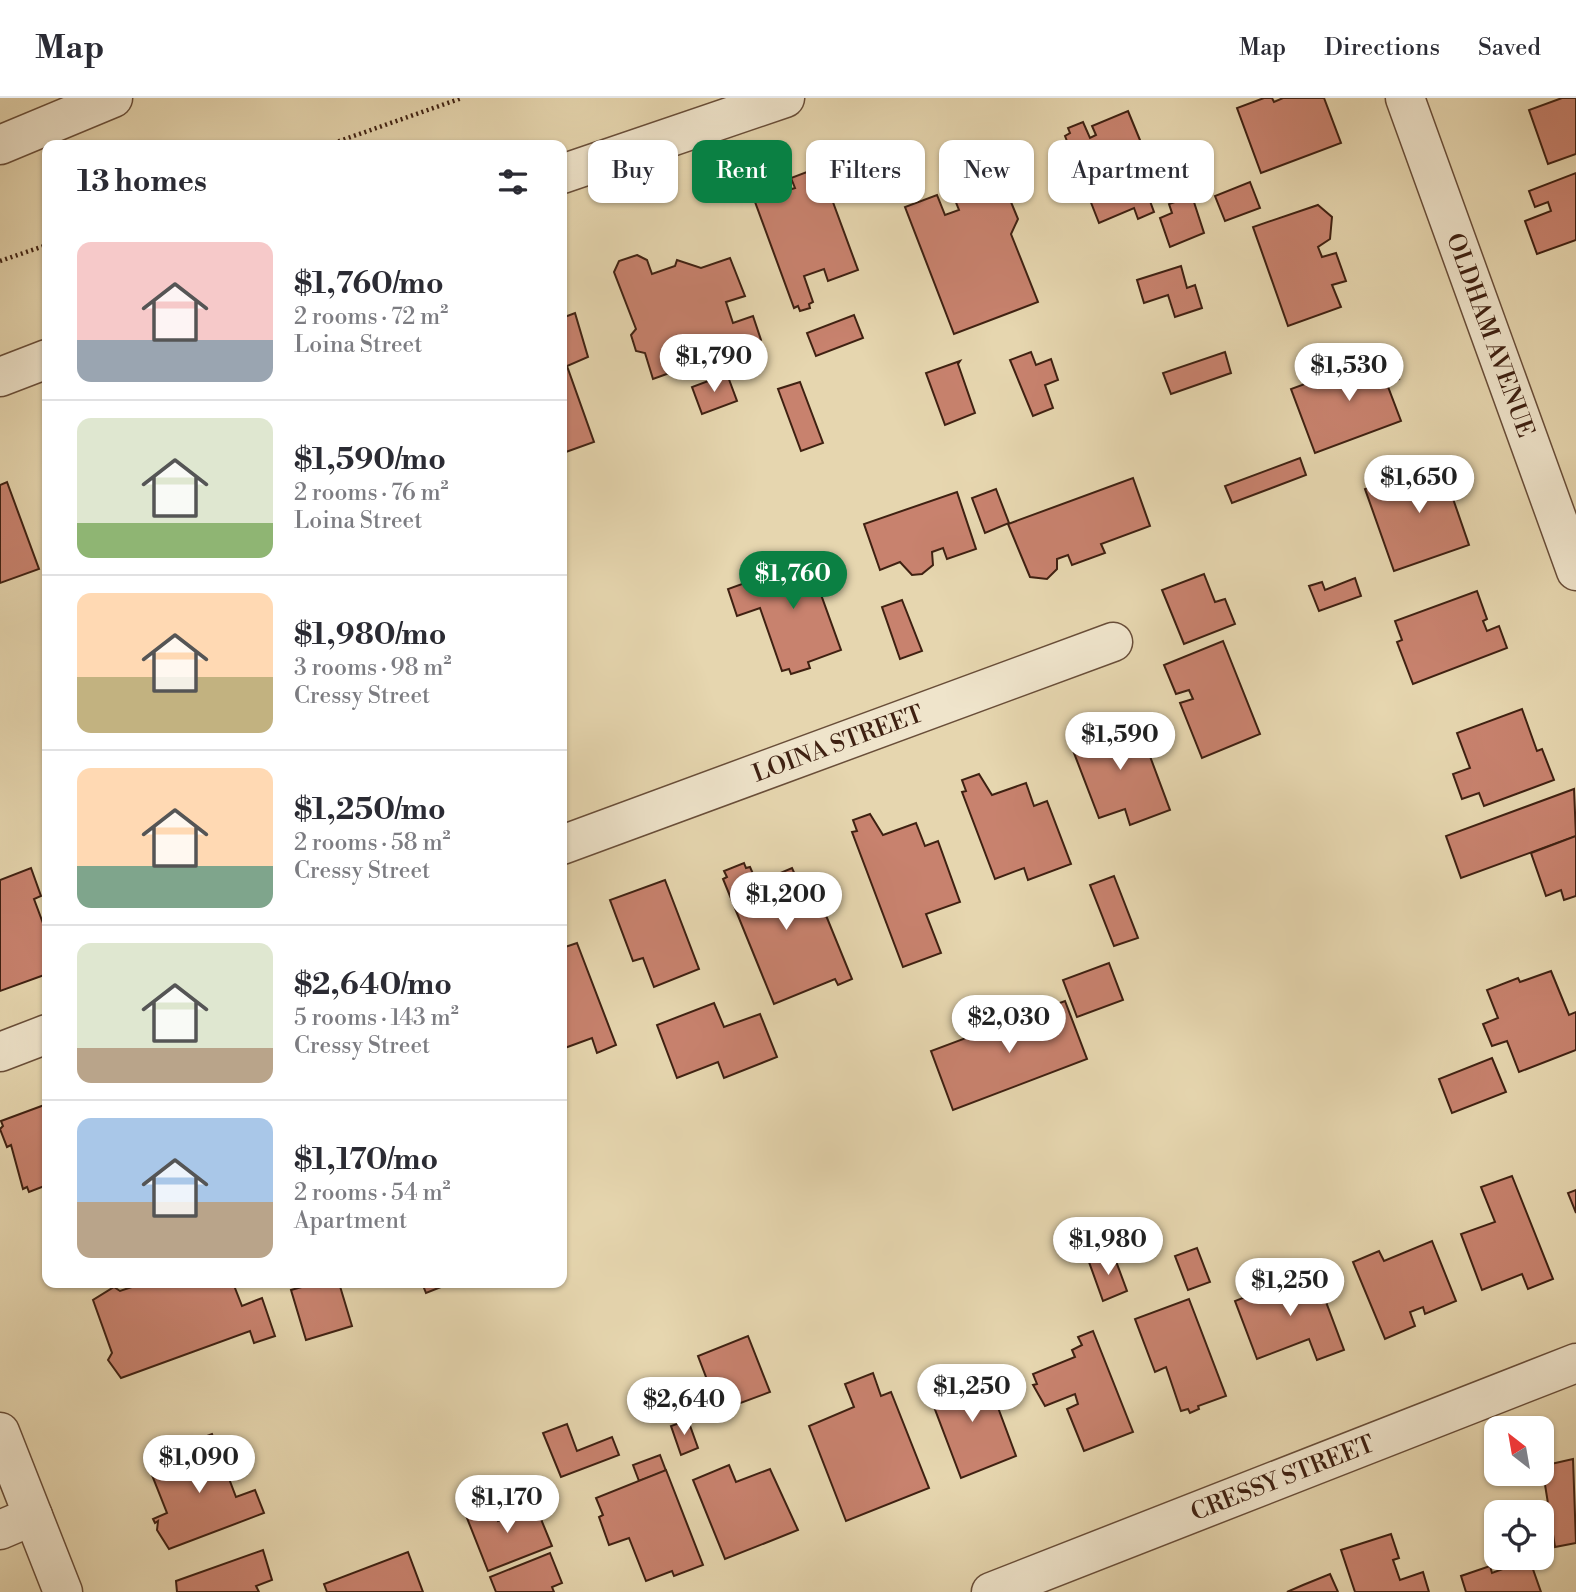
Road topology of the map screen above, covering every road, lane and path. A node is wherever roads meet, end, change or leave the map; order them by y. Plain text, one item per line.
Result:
1 (114, 98) edge
2 (462, 98) edge
3 (785, 98) edge
4 (1405, 98) edge
5 (342, 140) edge
6 (0, 145) edge
7 (567, 172) edge
8 (42, 246) edge
9 (0, 261) edge
10 (42, 361) edge
11 (0, 377) edge
12 (1576, 571) edge
13 (1112, 642) dead end
14 (567, 843) edge
15 (42, 1036) edge
16 (0, 1052) edge
17 (1576, 1363) edge
18 (0, 1432) edge
19 (17, 1523) edge
20 (63, 1592) edge
21 (990, 1592) edge

1 - 6 street
2 - 5 path
3 - 7 street
4 - 12 street, OLDHAM AVENUE
8 - 9 path
10 - 11 street
13 - 14 street, LOINA STREET
15 - 16 street
17 - 21 street, CRESSY STREET
18 - 19 street
19 - 20 street

